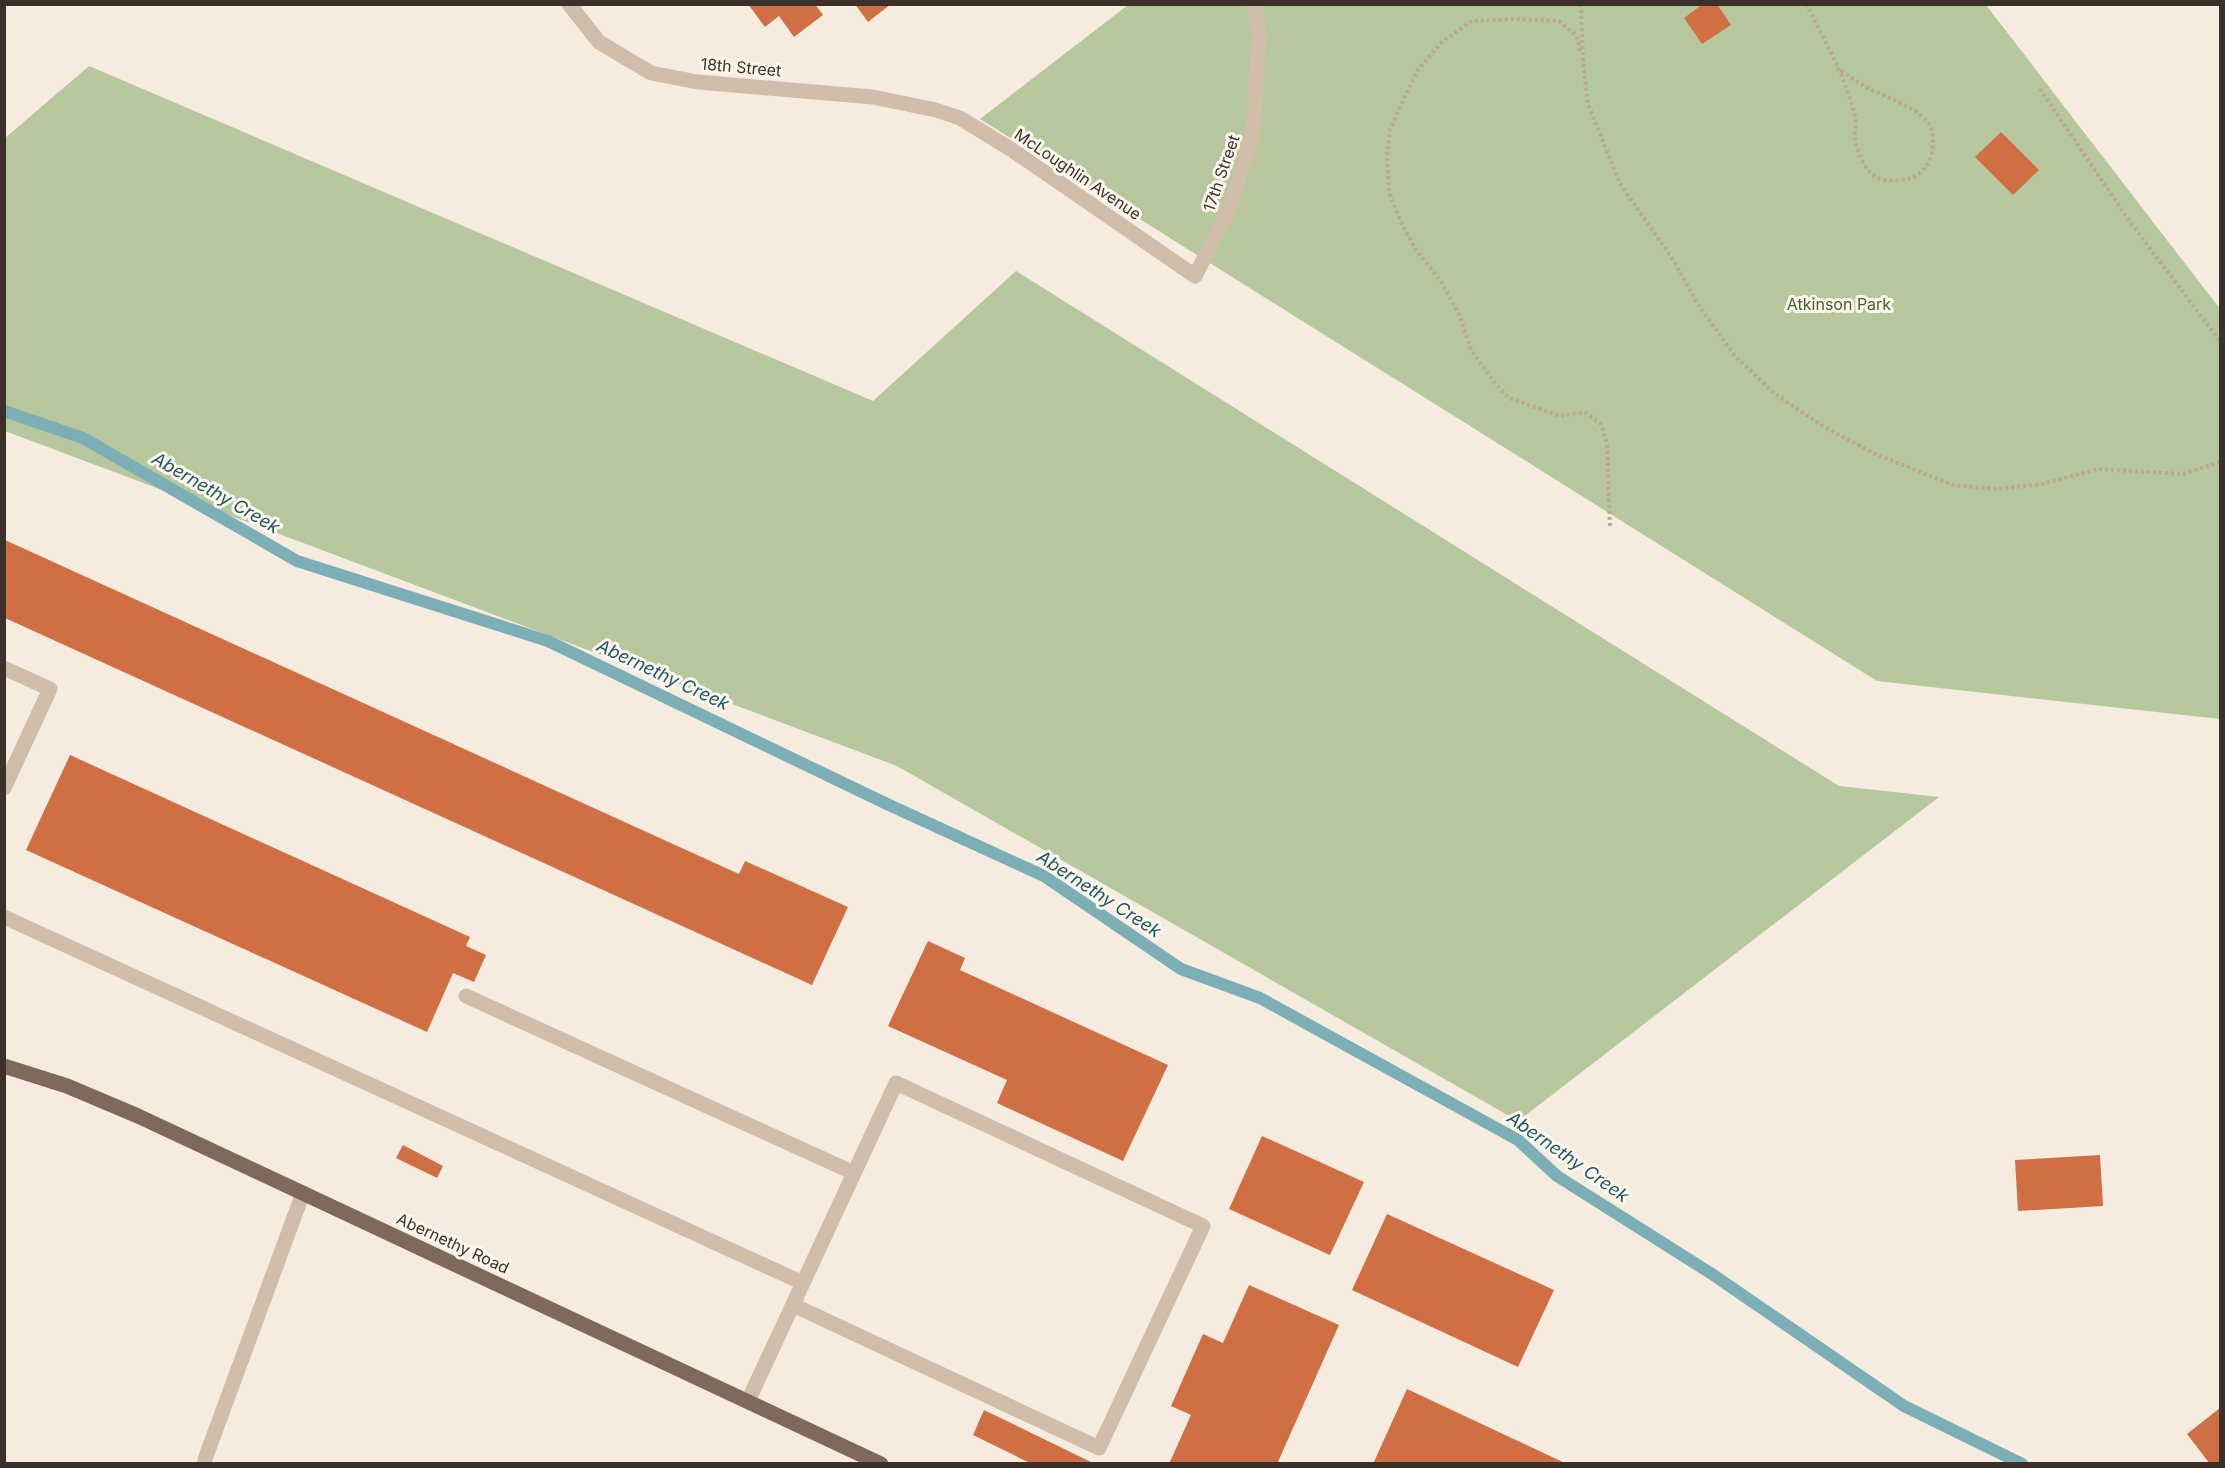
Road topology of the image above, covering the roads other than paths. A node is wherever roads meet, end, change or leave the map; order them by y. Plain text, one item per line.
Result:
1 (568, 4) edge
2 (1254, 4) edge
3 (936, 110) joint
4 (1195, 276) joint
5 (4, 668) edge
6 (4, 788) edge
7 (4, 917) edge
8 (466, 996) dead end
9 (4, 1066) edge
10 (854, 1173) junction
11 (303, 1193) junction
12 (803, 1283) junction
13 (793, 1305) junction
14 (748, 1401) junction
15 (205, 1464) edge
16 (881, 1464) edge

1 - 3 street, 18th Street
2 - 4 street, 17th Street
3 - 4 street, McLoughlin Avenue
5 - 6 street
7 - 12 street
8 - 10 street
9 - 11 main road, Abernethy Road
10 - 12 street
10 - 13 street
11 - 14 main road, Abernethy Road
11 - 15 street
12 - 13 street
13 - 14 street
14 - 16 main road, Abernethy Road

